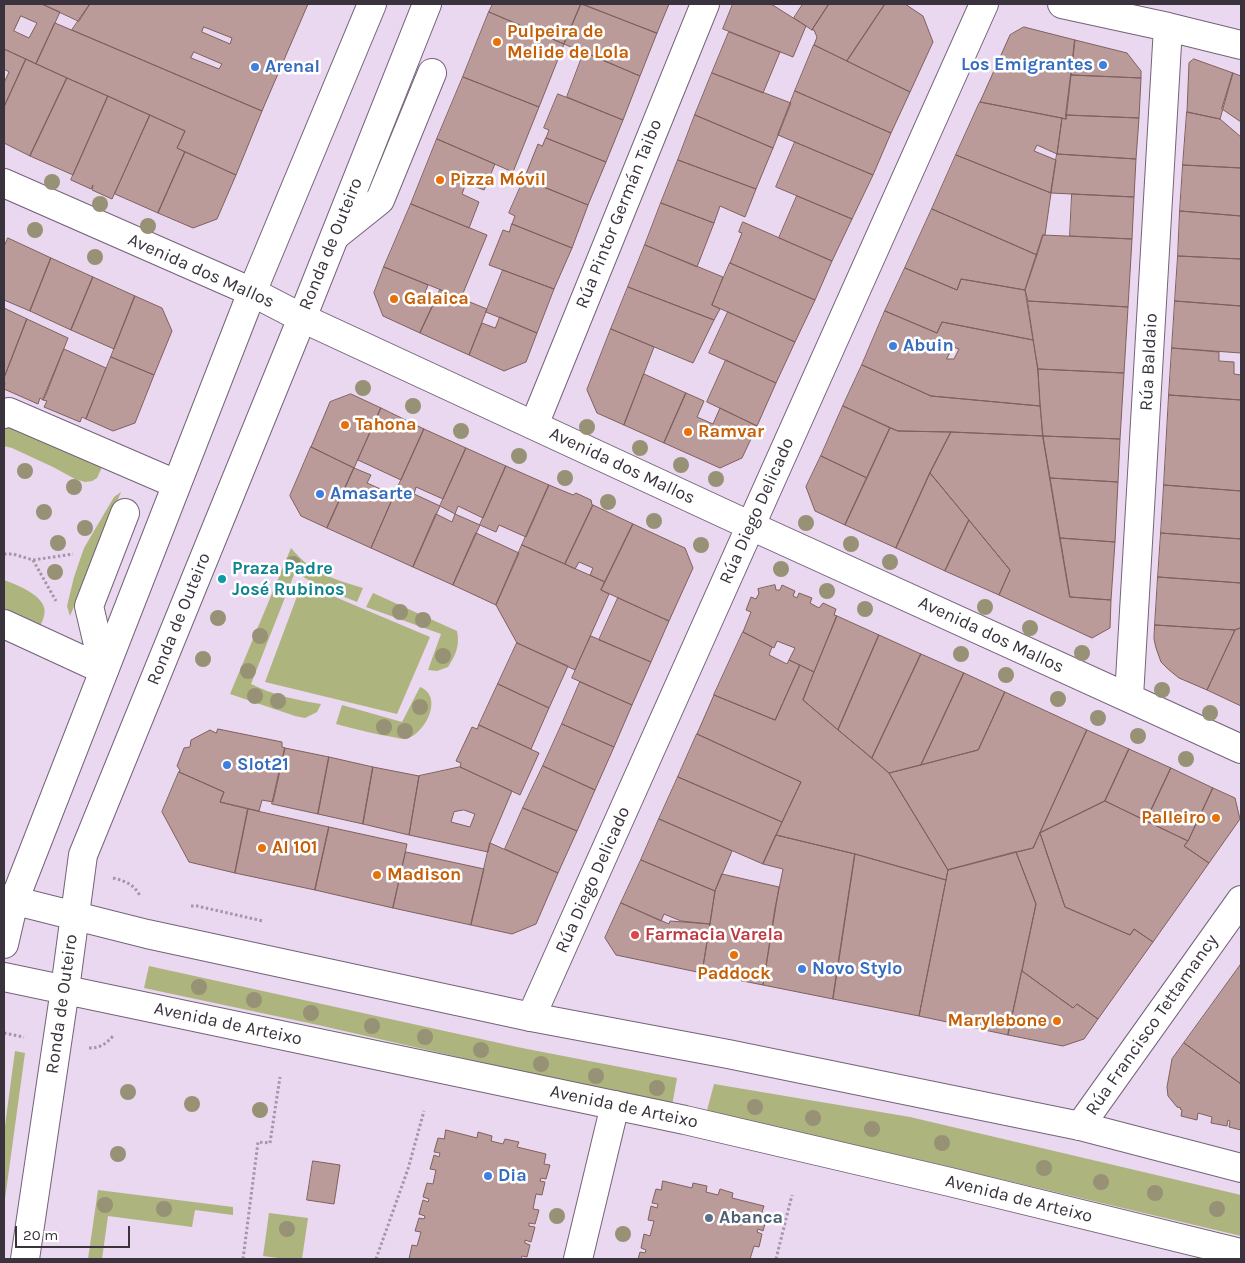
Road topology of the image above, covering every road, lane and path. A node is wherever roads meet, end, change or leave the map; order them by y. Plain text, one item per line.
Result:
1 (372, 4) edge
2 (427, 4) edge
3 (705, 4) edge
4 (984, 4) edge
5 (1062, 4) edge
6 (1168, 27) junction
7 (1241, 45) edge
8 (432, 73) dead end
9 (4, 183) edge
10 (335, 236) junction
11 (252, 292) junction
12 (302, 318) junction
13 (4, 414) edge
14 (534, 425) junction
15 (176, 484) junction
16 (125, 513) dead end
17 (751, 526) junction
18 (4, 554) edge
19 (74, 554) dead end
20 (33, 560) junction
21 (58, 604) dead end
22 (4, 624) edge
23 (104, 670) junction
24 (1129, 697) junction
25 (1241, 749) edge
26 (9, 900) edge
27 (1241, 900) edge
28 (75, 916) junction
29 (4, 944) edge
30 (4, 976) edge
31 (66, 989) junction
32 (531, 1017) junction
33 (280, 1078) dead end
34 (615, 1105) junction
35 (424, 1111) dead end
36 (1080, 1126) junction
37 (1241, 1168) edge
38 (792, 1195) dead end
39 (1241, 1253) edge
40 (25, 1259) edge
41 (243, 1259) edge
42 (376, 1259) edge
43 (578, 1259) edge
44 (776, 1259) edge

1 - 11 main road
2 - 10 main road, Ronda de Outeiro
3 - 14 main road, Rúa Pintor Germán Taibo
4 - 17 main road, Rúa Diego Delicado
5 - 6 main road
6 - 7 main road
6 - 24 main road, Rúa Baldaio
8 - 10 main road
9 - 11 main road, Avenida dos Mallos
10 - 12 main road, Ronda de Outeiro
11 - 12 main road, Avenida dos Mallos
11 - 15 main road
12 - 14 main road, Avenida dos Mallos
12 - 28 main road, Ronda de Outeiro
13 - 15 main road
14 - 17 main road, Avenida dos Mallos
15 - 23 main road
16 - 23 main road
17 - 24 main road, Avenida dos Mallos
17 - 32 main road, Rúa Diego Delicado
18 - 20 path
19 - 20 path
20 - 21 path
22 - 23 main road
23 - 26 main road
24 - 25 main road, Avenida dos Mallos
26 - 28 main road
26 - 29 main road
27 - 36 main road, Rúa Francisco Tettamancy
28 - 31 main road, Ronda de Outeiro
28 - 32 main road
30 - 31 main road, Avenida de Arteixo
31 - 34 main road, Avenida de Arteixo
31 - 40 main road, Ronda de Outeiro
32 - 36 main road
33 - 41 path
34 - 39 main road, Avenida de Arteixo
34 - 43 main road
35 - 42 path
36 - 37 main road
38 - 44 path

